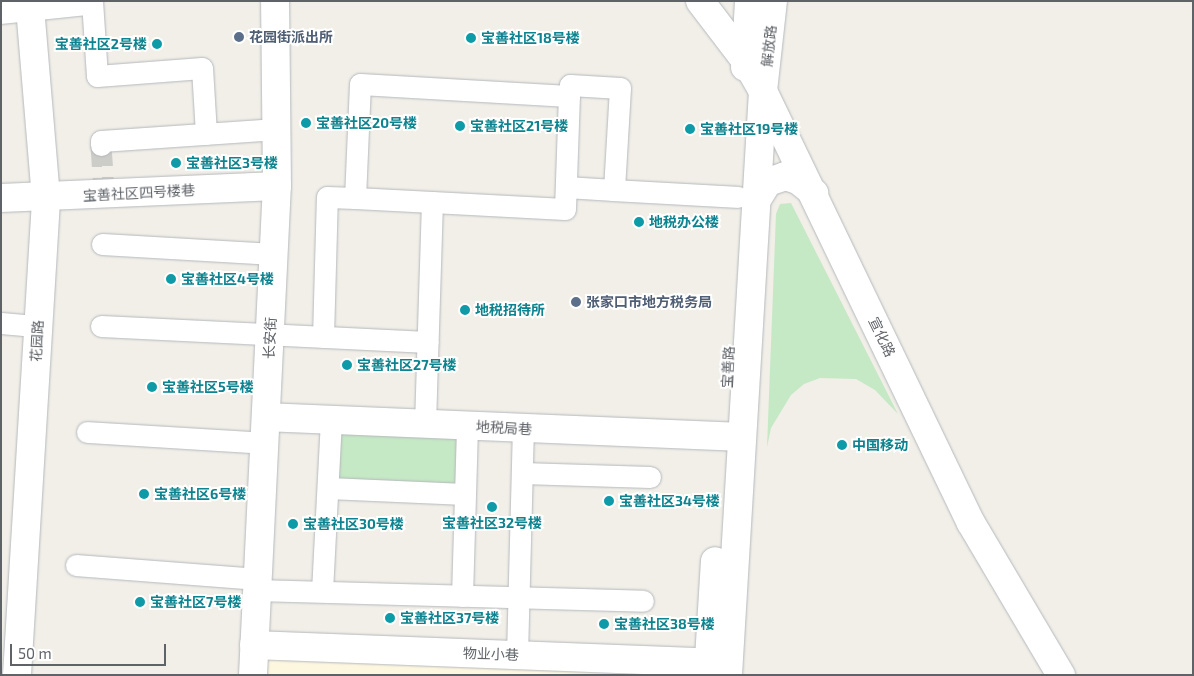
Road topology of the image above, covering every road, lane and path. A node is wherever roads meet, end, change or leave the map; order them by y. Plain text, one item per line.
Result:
1 (87, 1) edge
2 (92, 1) edge
3 (275, 1) edge
4 (700, 1) edge
5 (723, 1) edge
6 (749, 1) edge
7 (773, 1) edge
8 (30, 7) junction
9 (1, 10) edge
10 (747, 31) junction
11 (757, 61) junction
12 (763, 91) junction
13 (569, 96) junction
14 (276, 129) junction
15 (206, 134) junction
16 (101, 145) dead end
17 (277, 186) junction
18 (566, 187) junction
19 (614, 190) junction
20 (814, 193) junction
21 (1, 198) edge
22 (46, 198) junction
23 (355, 198) junction
24 (747, 199) junction
25 (432, 202) junction
26 (102, 244) dead end
27 (274, 254) junction
28 (1, 323) edge
29 (38, 326) junction
30 (101, 326) dead end
31 (270, 334) junction
32 (322, 337) junction
33 (428, 342) junction
34 (331, 420) junction
35 (425, 424) junction
36 (467, 426) junction
37 (523, 428) junction
38 (266, 430) junction
39 (88, 432) dead end
40 (732, 437) junction
41 (522, 473) junction
42 (650, 477) dead end
43 (328, 488) junction
44 (465, 494) junction
45 (76, 565) dead end
46 (257, 584) junction
47 (322, 591) junction
48 (462, 596) junction
49 (519, 597) junction
50 (643, 601) dead end
51 (254, 645) junction
52 (517, 655) junction
53 (12, 668) edge
54 (718, 669) edge
55 (252, 675) edge
56 (1061, 675) edge
57 (1079, 675) edge

1 - 8 street
2 - 15 street
3 - 14 street, 长安街
4 - 11 street, 宣化路
5 - 10 street
6 - 10 street, 解放路
7 - 11 street, 解放路
8 - 9 street
8 - 22 street, 花园路
10 - 11 street, 解放路
11 - 12 street, 宣化路
11 - 24 street, 宝善路
11 - 57 street, 宣化路
12 - 20 street, 宣化路
12 - 24 street, 宝善路
13 - 18 street
13 - 19 street
13 - 23 street
14 - 15 street
14 - 17 street, 长安街
15 - 16 street
17 - 22 street, 宝善社区四号楼巷
17 - 27 street, 长安街
18 - 19 street
18 - 25 street
19 - 24 street
20 - 24 street
20 - 56 street, 宣化路
21 - 22 street, 宝善社区四号楼巷
22 - 29 street, 花园路
23 - 25 street
23 - 32 street
24 - 40 street, 宝善路
25 - 33 street
26 - 27 street
27 - 31 street, 长安街
28 - 29 street
29 - 53 street, 花园路
30 - 31 street
31 - 32 street
31 - 38 street, 长安街
32 - 33 street
33 - 35 street
34 - 35 street, 地税局巷
34 - 38 street, 地税局巷
34 - 43 street
35 - 36 street, 地税局巷
36 - 37 street, 地税局巷
36 - 44 street
37 - 40 street, 地税局巷
37 - 41 street
38 - 39 street
38 - 46 street, 长安街
40 - 54 street, 宝善路
41 - 42 street
41 - 49 street
43 - 44 street
43 - 47 street
44 - 48 street
45 - 46 street
46 - 47 street
46 - 51 street, 长安街
47 - 48 street
48 - 49 street
49 - 50 street
49 - 52 street
51 - 52 street, 物业小巷
51 - 55 street, 长安街
52 - 54 street, 物业小巷

